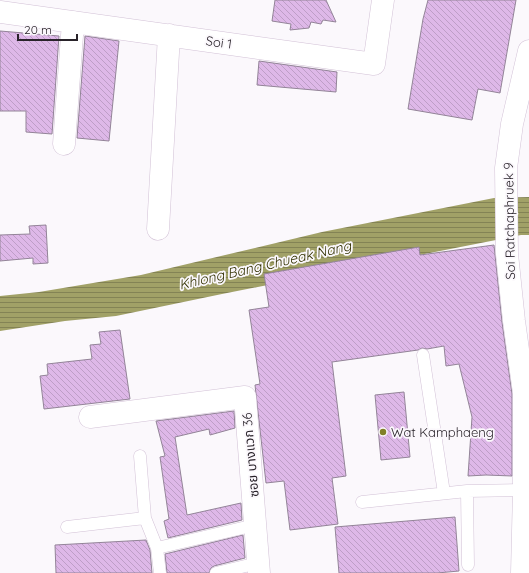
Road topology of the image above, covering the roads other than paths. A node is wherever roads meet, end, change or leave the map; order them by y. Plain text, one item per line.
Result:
1 (383, 0) edge
2 (0, 12) edge
3 (73, 22) junction
4 (168, 35) junction
5 (529, 51) edge
6 (64, 144) dead end
7 (158, 229) dead end
8 (521, 321) edge
9 (423, 355) dead end
10 (526, 403) edge
11 (90, 416) dead end
12 (140, 456) dead end
13 (524, 490) junction
14 (467, 491) junction
15 (444, 494) junction
16 (362, 502) dead end
17 (145, 518) junction
18 (256, 525) junction
19 (67, 527) dead end
20 (157, 548) junction
21 (468, 565) dead end
22 (259, 568) edge
23 (160, 573) edge
24 (216, 573) edge
25 (522, 573) edge

1 - 4 street, Soi 1
2 - 3 street, Soi 1
3 - 4 street, Soi 1
3 - 6 street
4 - 7 street
5 - 8 street, Soi Ratchaphruek 9
8 - 10 street, Soi Ratchaphruek 9
9 - 15 lane
10 - 13 street, Soi Ratchaphruek 9
11 - 18 street, ซอย บางแวก 36
12 - 17 lane
13 - 14 lane
13 - 25 street, Soi Ratchaphruek 9
14 - 15 lane
14 - 21 lane
15 - 16 lane
17 - 19 lane
17 - 20 lane
18 - 20 lane
18 - 22 street, ซอย บางแวก 36
20 - 23 lane
22 - 24 lane

